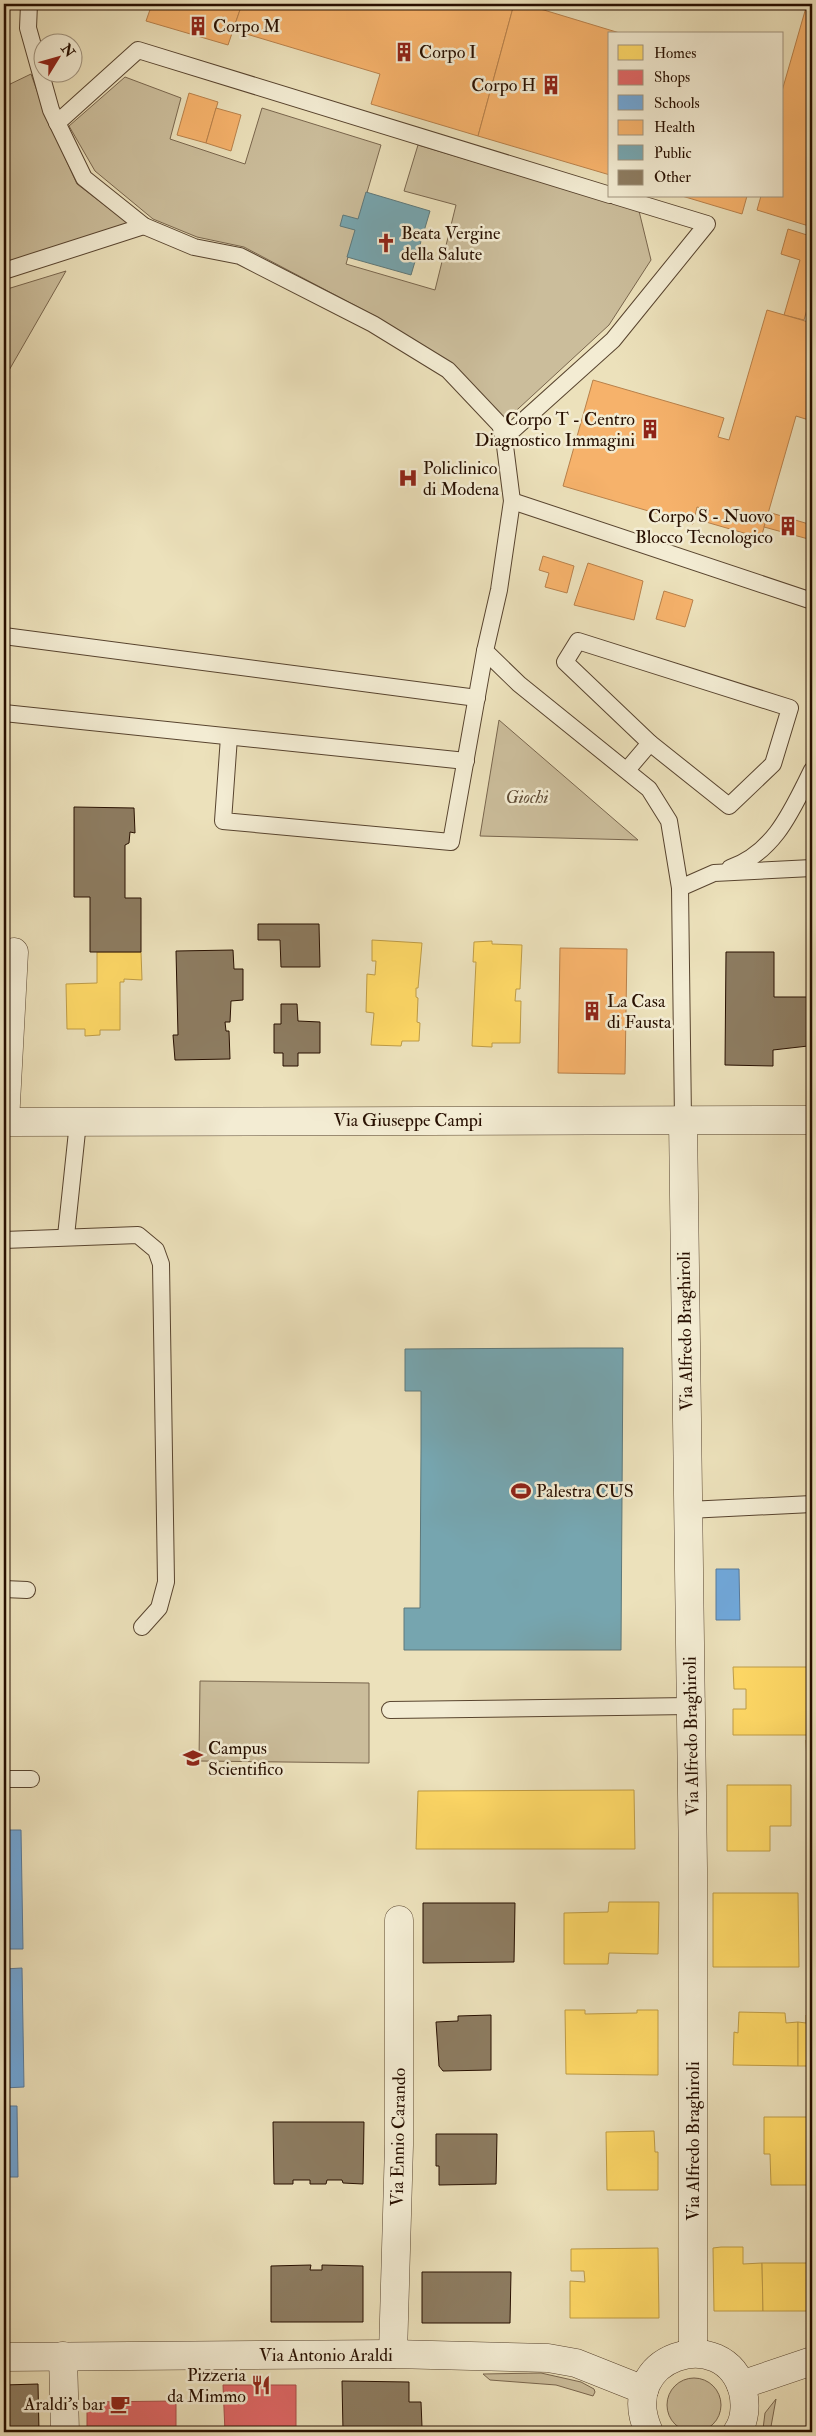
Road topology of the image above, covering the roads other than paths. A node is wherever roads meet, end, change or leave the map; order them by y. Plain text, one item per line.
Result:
1 (29, 4) edge
2 (57, 123) junction
3 (608, 193) edge
4 (622, 198) edge
5 (144, 226) junction
6 (4, 271) edge
7 (504, 438) junction
8 (512, 501) junction
9 (812, 601) edge
10 (4, 636) edge
11 (485, 651) junction
12 (477, 698) junction
13 (4, 713) edge
14 (229, 736) junction
15 (650, 743) junction
16 (466, 761) junction
17 (627, 770) junction
18 (812, 770) edge
19 (812, 868) edge
20 (714, 873) junction
21 (680, 888) junction
22 (14, 952) dead end
23 (683, 1120) junction
24 (812, 1120) edge
25 (4, 1122) edge
26 (78, 1122) junction
27 (66, 1236) junction
28 (4, 1240) edge
29 (812, 1504) edge
30 (688, 1510) junction
31 (4, 1589) edge
32 (27, 1590) dead end
33 (142, 1627) dead end
34 (690, 1706) junction
35 (390, 1710) dead end
36 (4, 1779) edge
37 (31, 1779) dead end
38 (399, 1920) dead end
39 (693, 2353) junction
40 (393, 2354) junction
41 (63, 2356) junction
42 (4, 2357) edge
43 (812, 2362) edge
44 (741, 2384) junction
45 (644, 2390) junction
46 (65, 2432) edge
47 (649, 2432) edge
48 (737, 2432) edge

1 - 2 lane
2 - 3 lane
2 - 5 lane
4 - 7 lane
5 - 6 lane
5 - 7 lane
7 - 8 lane
8 - 9 lane
8 - 11 lane
10 - 12 lane
11 - 12 lane
11 - 17 lane
12 - 16 lane
13 - 14 lane
14 - 16 lane
14 - 16 lane
15 - 15 lane
15 - 17 lane
17 - 21 lane
18 - 20 lane
19 - 20 lane
20 - 21 lane
21 - 23 lane
22 - 25 street
23 - 24 street, Via Giuseppe Campi
23 - 26 street, Via Giuseppe Campi
23 - 30 street, Via Alfredo Braghiroli
25 - 26 street, Via Giuseppe Campi
26 - 27 lane
27 - 28 lane
27 - 33 lane
29 - 30 lane
30 - 34 street, Via Alfredo Braghiroli
31 - 32 lane
34 - 35 lane
34 - 39 street, Via Alfredo Braghiroli
36 - 37 lane
38 - 40 street, Via Ennio Carando
39 - 44 street
39 - 45 street
40 - 41 street, Via Antonio Araldi
40 - 45 street, Via Antonio Araldi
41 - 42 street, Via Antonio Araldi
41 - 46 street
43 - 44 street
44 - 48 street
45 - 47 street

